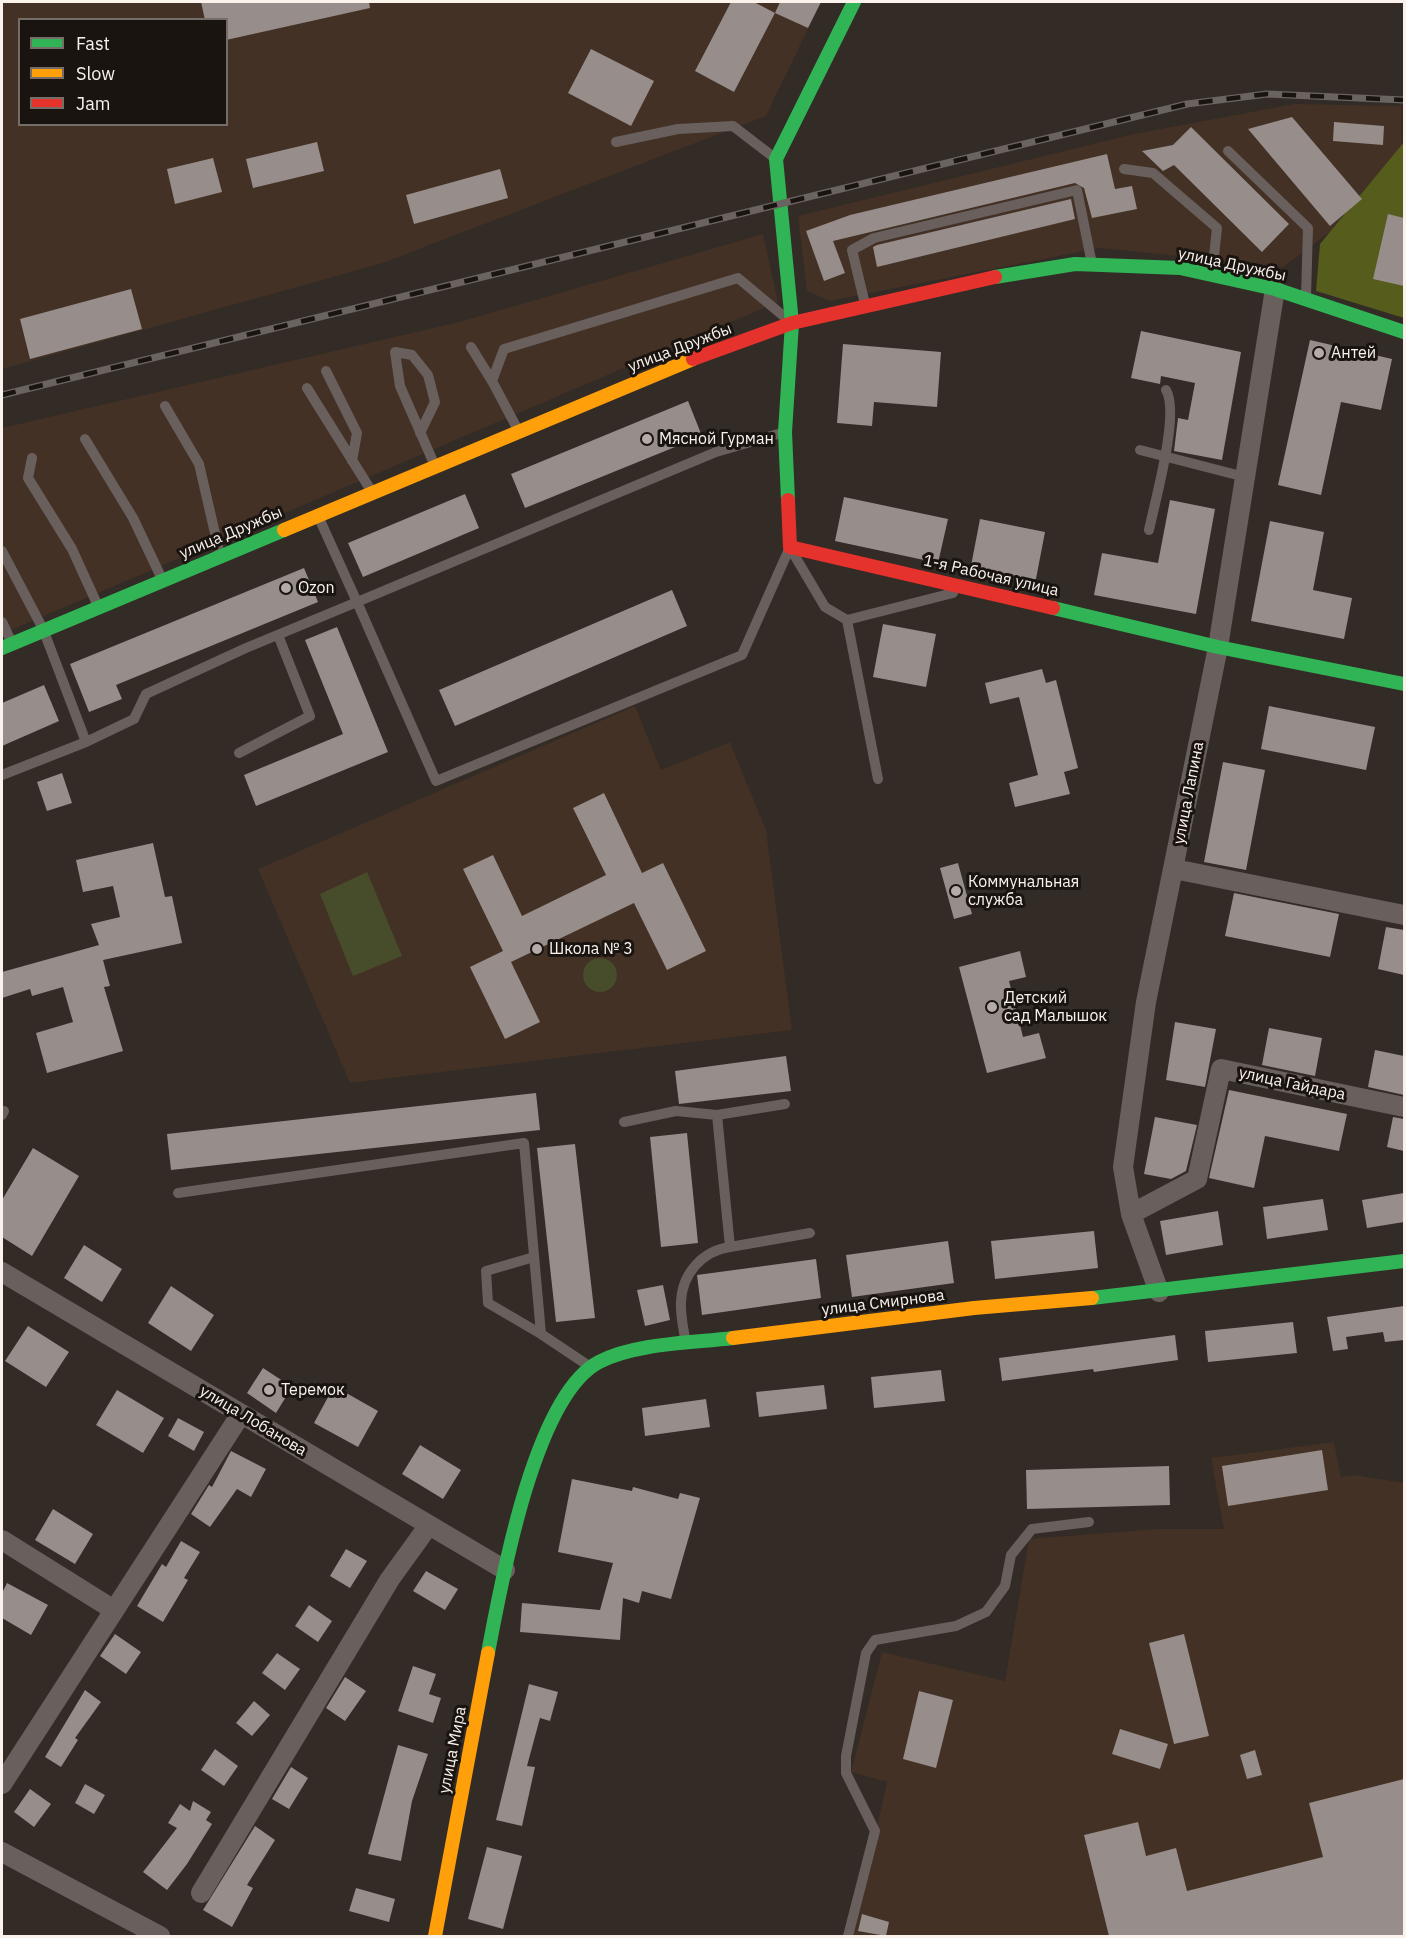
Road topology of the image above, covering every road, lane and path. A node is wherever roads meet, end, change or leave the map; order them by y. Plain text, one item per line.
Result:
1 (854, 2) edge
2 (616, 142) dead end
3 (1228, 151) dead end
4 (776, 159) junction
5 (1124, 169) dead end
6 (1092, 264) junction
7 (1212, 275) junction
8 (1275, 289) junction
9 (1306, 300) junction
10 (866, 306) junction
11 (792, 323) junction
12 (1404, 332) edge
13 (471, 347) dead end
14 (326, 371) dead end
15 (492, 381) junction
16 (307, 388) dead end
17 (1166, 390) dead end
18 (165, 406) dead end
19 (518, 431) junction
20 (420, 432) junction
21 (785, 432) junction
22 (85, 439) dead end
23 (1140, 450) dead end
24 (1165, 457) junction
25 (32, 458) dead end
26 (352, 460) junction
27 (435, 466) junction
28 (1245, 477) junction
29 (372, 492) junction
30 (317, 515) junction
31 (1149, 530) dead end
32 (790, 547) junction
33 (2, 551) edge
34 (220, 555) junction
35 (162, 579) junction
36 (972, 588) junction
37 (357, 602) junction
38 (98, 606) junction
39 (847, 620) junction
40 (2, 622) edge
41 (43, 629) junction
42 (278, 635) junction
43 (7, 645) edge
44 (1218, 646) junction
45 (1404, 684) edge
46 (86, 742) junction
47 (239, 753) dead end
48 (2, 775) edge
49 (878, 780) dead end
50 (1174, 869) junction
51 (1404, 915) edge
52 (785, 1104) dead end
53 (1404, 1107) edge
54 (717, 1115) junction
55 (624, 1122) dead end
56 (178, 1193) dead end
57 (1131, 1214) junction
58 (810, 1233) dead end
59 (729, 1246) junction
60 (534, 1257) junction
61 (1404, 1261) edge
62 (2, 1272) edge
63 (1159, 1292) junction
64 (541, 1334) junction
65 (686, 1344) junction
66 (592, 1368) junction
67 (241, 1414) junction
68 (1089, 1522) dead end
69 (429, 1525) junction
70 (2, 1540) edge
71 (505, 1570) junction
72 (114, 1610) junction
73 (2, 1785) edge
74 (2, 1852) edge
75 (201, 1893) dead end
76 (160, 1936) edge
77 (435, 1936) edge
78 (848, 1936) edge

1 - 4 street
2 - 4 lane
3 - 9 lane
4 - 11 street
5 - 7 lane
6 - 7 street, улица Дружбы
6 - 10 street, улица Дружбы
6 - 10 lane
7 - 8 street, улица Дружбы
8 - 9 street, улица Дружбы
8 - 28 street, улица Лапина
9 - 12 street, улица Дружбы
10 - 11 street, улица Дружбы
11 - 15 lane
11 - 19 street, улица Дружбы
11 - 21 street
13 - 15 lane
14 - 26 lane
15 - 19 lane
16 - 26 lane
17 - 24 lane
18 - 34 lane
19 - 27 street, улица Дружбы
20 - 20 lane
20 - 27 lane
21 - 32 street
21 - 37 lane
22 - 35 lane
23 - 24 lane
24 - 28 lane
24 - 31 lane
25 - 38 lane
26 - 29 lane
27 - 29 street, улица Дружбы
28 - 44 street, улица Лапина
29 - 30 street, улица Дружбы
30 - 34 street, улица Дружбы
30 - 37 lane
32 - 36 street, 1-я Рабочая улица
32 - 37 lane
32 - 39 lane
33 - 41 lane
34 - 35 street, улица Дружбы
35 - 38 street, улица Дружбы
36 - 39 lane
36 - 44 street, 1-я Рабочая улица
37 - 42 lane
38 - 41 street, улица Дружбы
39 - 49 lane
40 - 43 lane
41 - 43 street, улица Дружбы
41 - 46 lane
42 - 46 lane
42 - 47 lane
44 - 45 street, 1-я Рабочая улица
44 - 50 street, улица Лапина
46 - 48 lane
50 - 51 street
50 - 57 street, улица Лапина
52 - 54 lane
53 - 57 street, улица Гайдара
54 - 55 lane
54 - 59 lane
56 - 60 lane
57 - 63 street, улица Лапина
58 - 59 lane
59 - 65 lane
60 - 64 lane
60 - 64 lane
61 - 63 street, улица Смирнова
62 - 67 street, улица Лобанова
63 - 65 street, улица Смирнова
64 - 66 lane
65 - 66 street, улица Смирнова
66 - 71 street, улица Смирнова
67 - 69 street, улица Лобанова
67 - 72 street
68 - 78 lane
69 - 71 street, улица Лобанова
69 - 75 street
70 - 72 street
71 - 77 street, улица Мира
72 - 73 street
74 - 76 street

